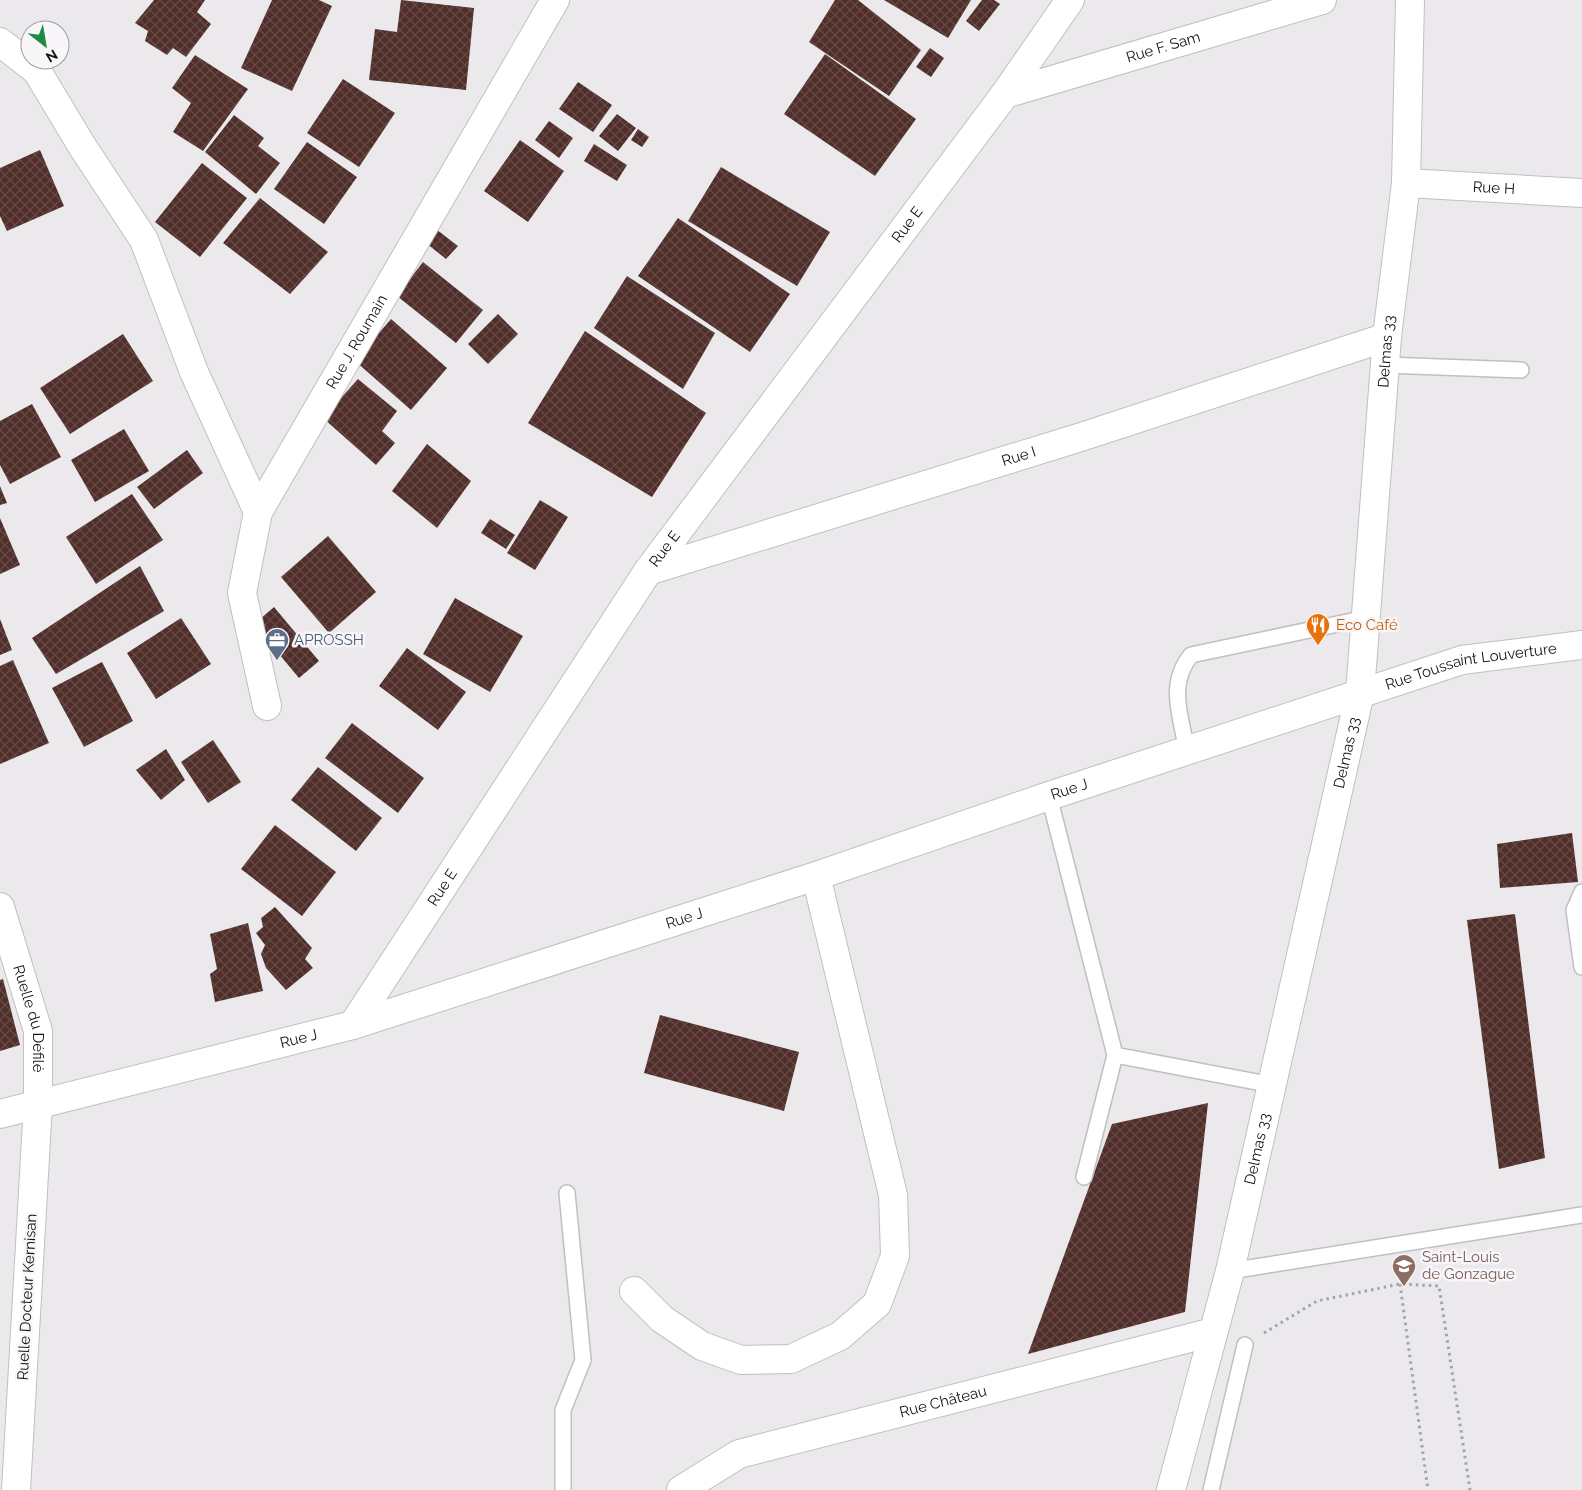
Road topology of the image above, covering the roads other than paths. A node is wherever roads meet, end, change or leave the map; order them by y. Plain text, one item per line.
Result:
1 (555, 0) edge
2 (1070, 0) edge
3 (1322, 0) edge
4 (1410, 0) edge
5 (0, 42) edge
6 (1005, 94) junction
7 (1406, 183) junction
8 (1582, 192) edge
9 (1387, 337) junction
10 (1385, 364) junction
11 (1521, 370) dead end
12 (258, 512) junction
13 (648, 570) junction
14 (1366, 618) junction
15 (1582, 645) edge
16 (1360, 694) junction
17 (267, 706) dead end
18 (1187, 751) junction
19 (1048, 796) junction
20 (816, 876) junction
21 (1582, 892) edge
22 (0, 907) edge
23 (1582, 966) edge
24 (354, 1025) junction
25 (1116, 1055) junction
26 (1272, 1085) junction
27 (38, 1104) junction
28 (0, 1114) edge
29 (1084, 1177) dead end
30 (568, 1193) dead end
31 (1582, 1215) edge
32 (1230, 1271) junction
33 (634, 1291) dead end
34 (1213, 1332) junction
35 (1244, 1345) road end
36 (16, 1490) edge
37 (564, 1490) edge
38 (680, 1490) edge
39 (1171, 1490) edge
40 (1211, 1490) edge

1 - 12 street, Rue J. Roumain
2 - 6 street, Rue E
3 - 6 street, Rue F. Sam
4 - 7 street, Delmas 33
5 - 12 street
6 - 13 street, Rue E
7 - 8 street, Rue H
7 - 9 street, Delmas 33
9 - 10 street, Delmas 33
9 - 13 street, Rue I
10 - 11 lane
10 - 14 street, Delmas 33
12 - 17 street, Rue J. Roumain
13 - 24 street, Rue E
14 - 16 street, Delmas 33
14 - 18 lane
15 - 16 street, Rue Toussaint Louverture
16 - 18 street, Rue J
16 - 26 street, Delmas 33
18 - 19 street, Rue J
19 - 20 street, Rue J
19 - 25 lane
20 - 24 street, Rue J
20 - 33 street
21 - 23 lane
22 - 27 street, Ruelle du Défilé
24 - 27 street, Rue J
25 - 26 lane
25 - 29 lane
26 - 32 street, Delmas 33
27 - 28 street, Rue J
27 - 36 street, Ruelle Docteur Kernisan
30 - 37 lane
31 - 32 lane
32 - 34 street, Delmas 33
34 - 38 street, Rue Château
34 - 39 street, Delmas 33
35 - 40 lane

